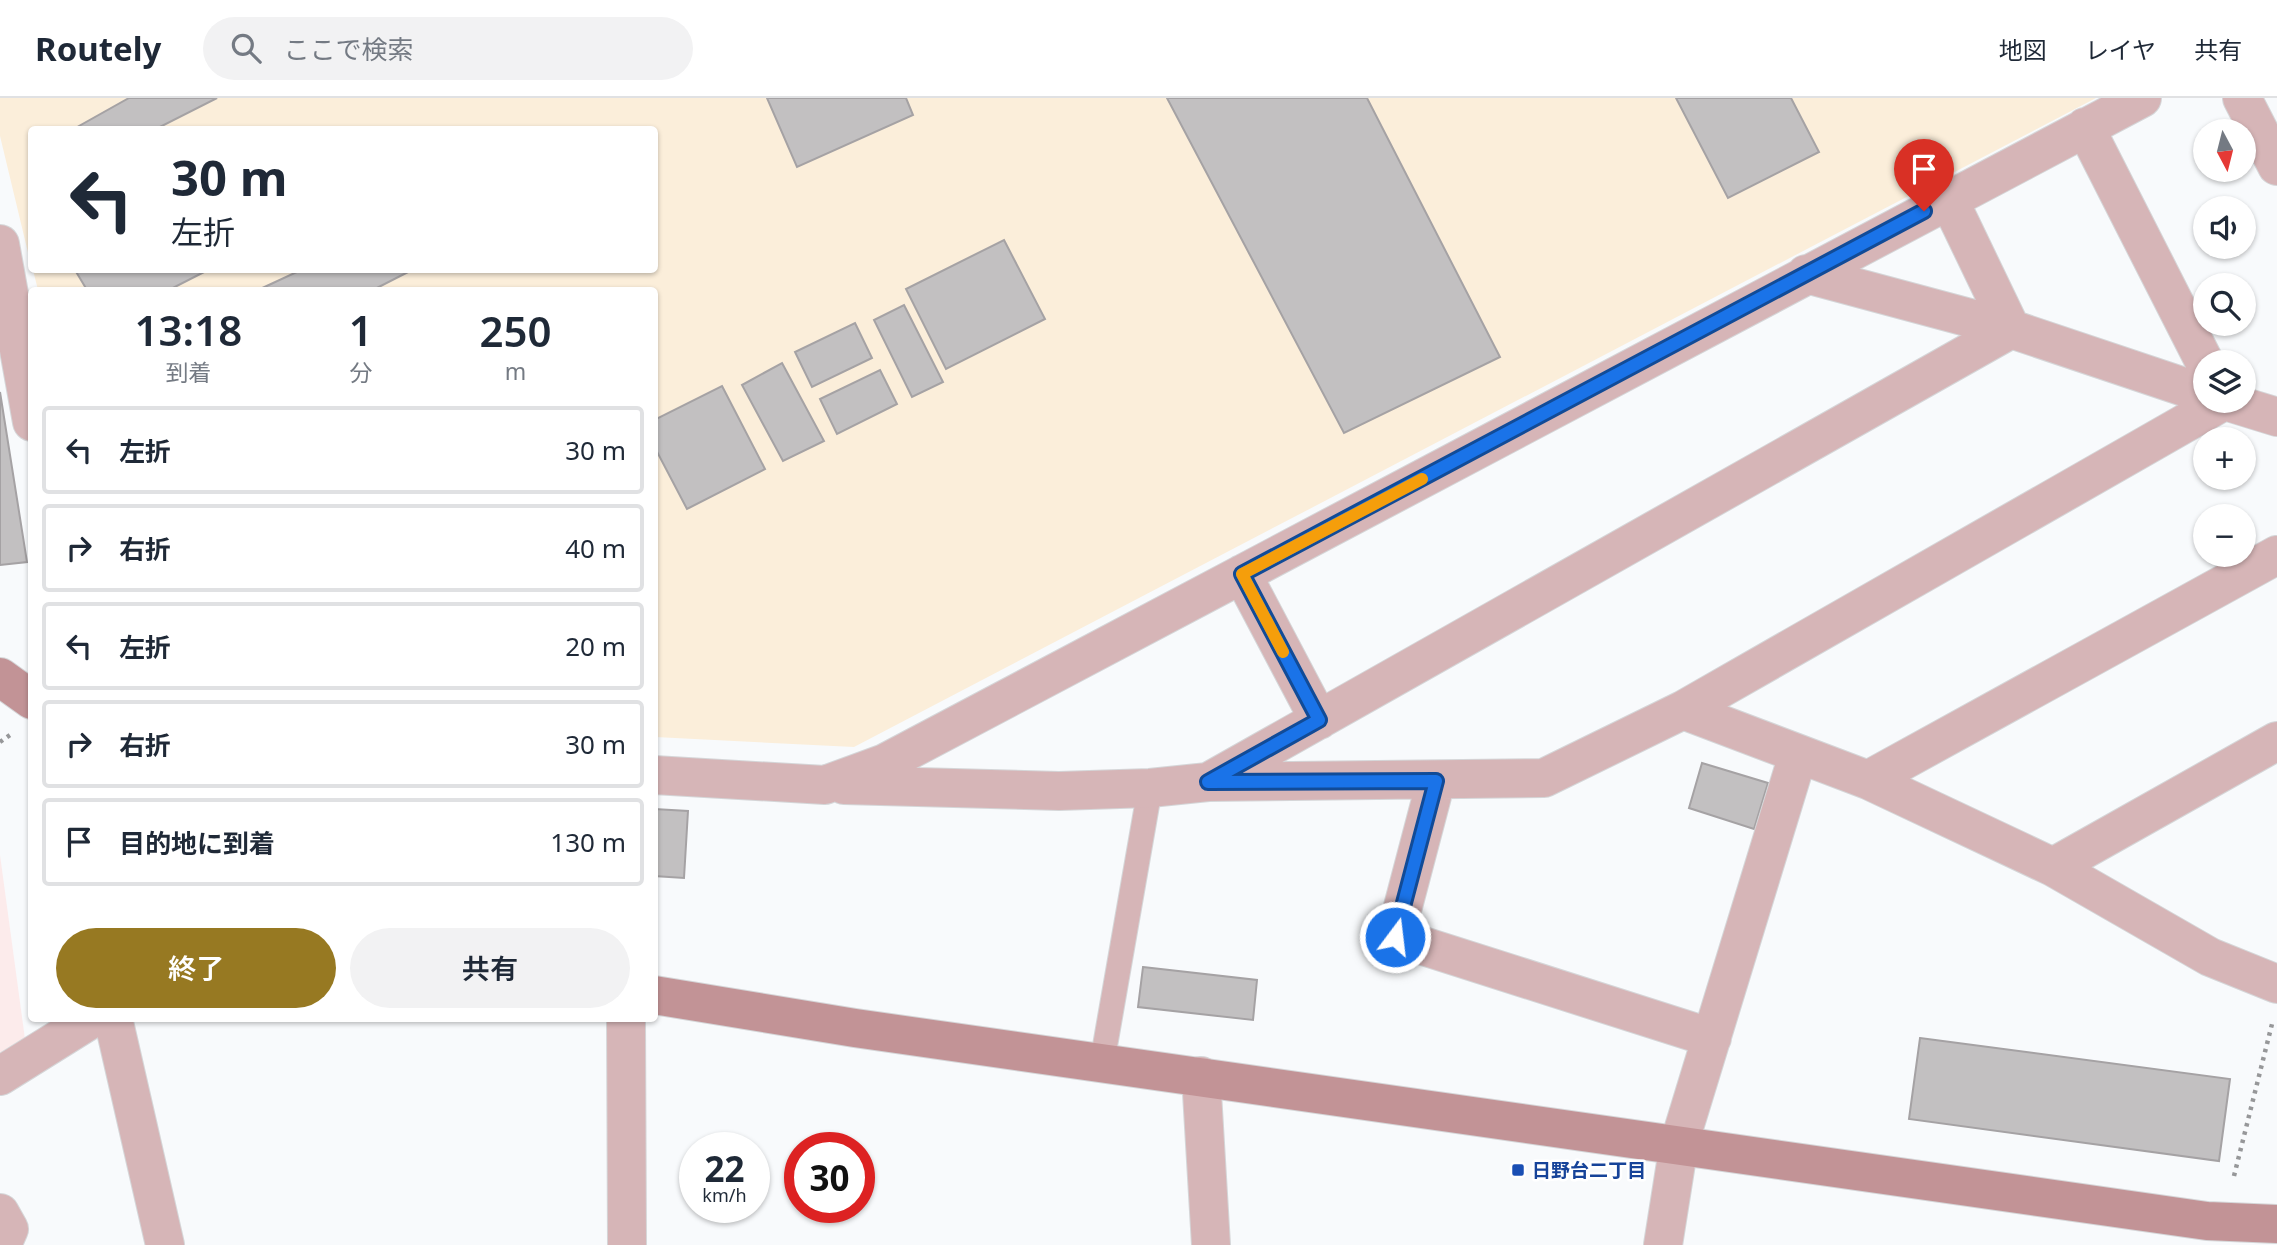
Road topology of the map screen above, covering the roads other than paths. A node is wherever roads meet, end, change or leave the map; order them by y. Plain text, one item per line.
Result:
1 (2142, 98) edge
2 (2242, 98) edge
3 (2085, 127) junction
4 (2277, 166) edge
5 (1948, 198) junction
6 (0, 244) edge
7 (1806, 274) junction
8 (2011, 329) junction
9 (2198, 350) edge
10 (2193, 390) edge
11 (28, 400) edge
12 (2256, 411) edge
13 (2204, 413) edge
14 (2277, 417) edge
15 (2277, 555) edge
16 (1242, 574) junction
17 (0, 677) edge
18 (28, 697) edge
19 (1684, 710) junction
20 (1319, 720) junction
21 (2277, 741) edge
22 (1798, 755) junction
23 (658, 775) edge
24 (1868, 780) junction
25 (1436, 781) junction
26 (1208, 782) junction
27 (825, 785) junction
28 (1150, 788) junction
29 (2053, 867) junction
30 (658, 996) edge
31 (2275, 1001) edge
32 (87, 1022) edge
33 (114, 1022) edge
34 (626, 1022) edge
35 (1712, 1038) junction
36 (1102, 1063) junction
37 (0, 1076) edge
38 (1201, 1076) junction
39 (1679, 1144) junction
40 (0, 1213) edge
41 (2277, 1224) edge
42 (2, 1245) edge
43 (165, 1245) edge
44 (626, 1245) edge
45 (1211, 1245) edge
46 (1663, 1245) edge

1 - 3 street
2 - 4 street
3 - 5 street
3 - 9 street
5 - 7 street
5 - 8 street
6 - 11 street
7 - 8 street
7 - 16 street
8 - 10 street
8 - 20 street
12 - 14 street
13 - 19 street
15 - 24 street
16 - 20 street
16 - 27 street
17 - 18 street
19 - 22 street
19 - 25 street
20 - 26 street
21 - 29 street
22 - 24 street
22 - 35 street
23 - 27 street
24 - 29 street
25 - 26 street
25 - 35 street
26 - 28 street
27 - 28 street
28 - 36 lane
29 - 31 street
30 - 36 street
32 - 37 street
33 - 43 street
34 - 44 street
35 - 39 street
36 - 38 street
38 - 39 street
38 - 45 street
39 - 41 street
39 - 46 street
40 - 42 street

